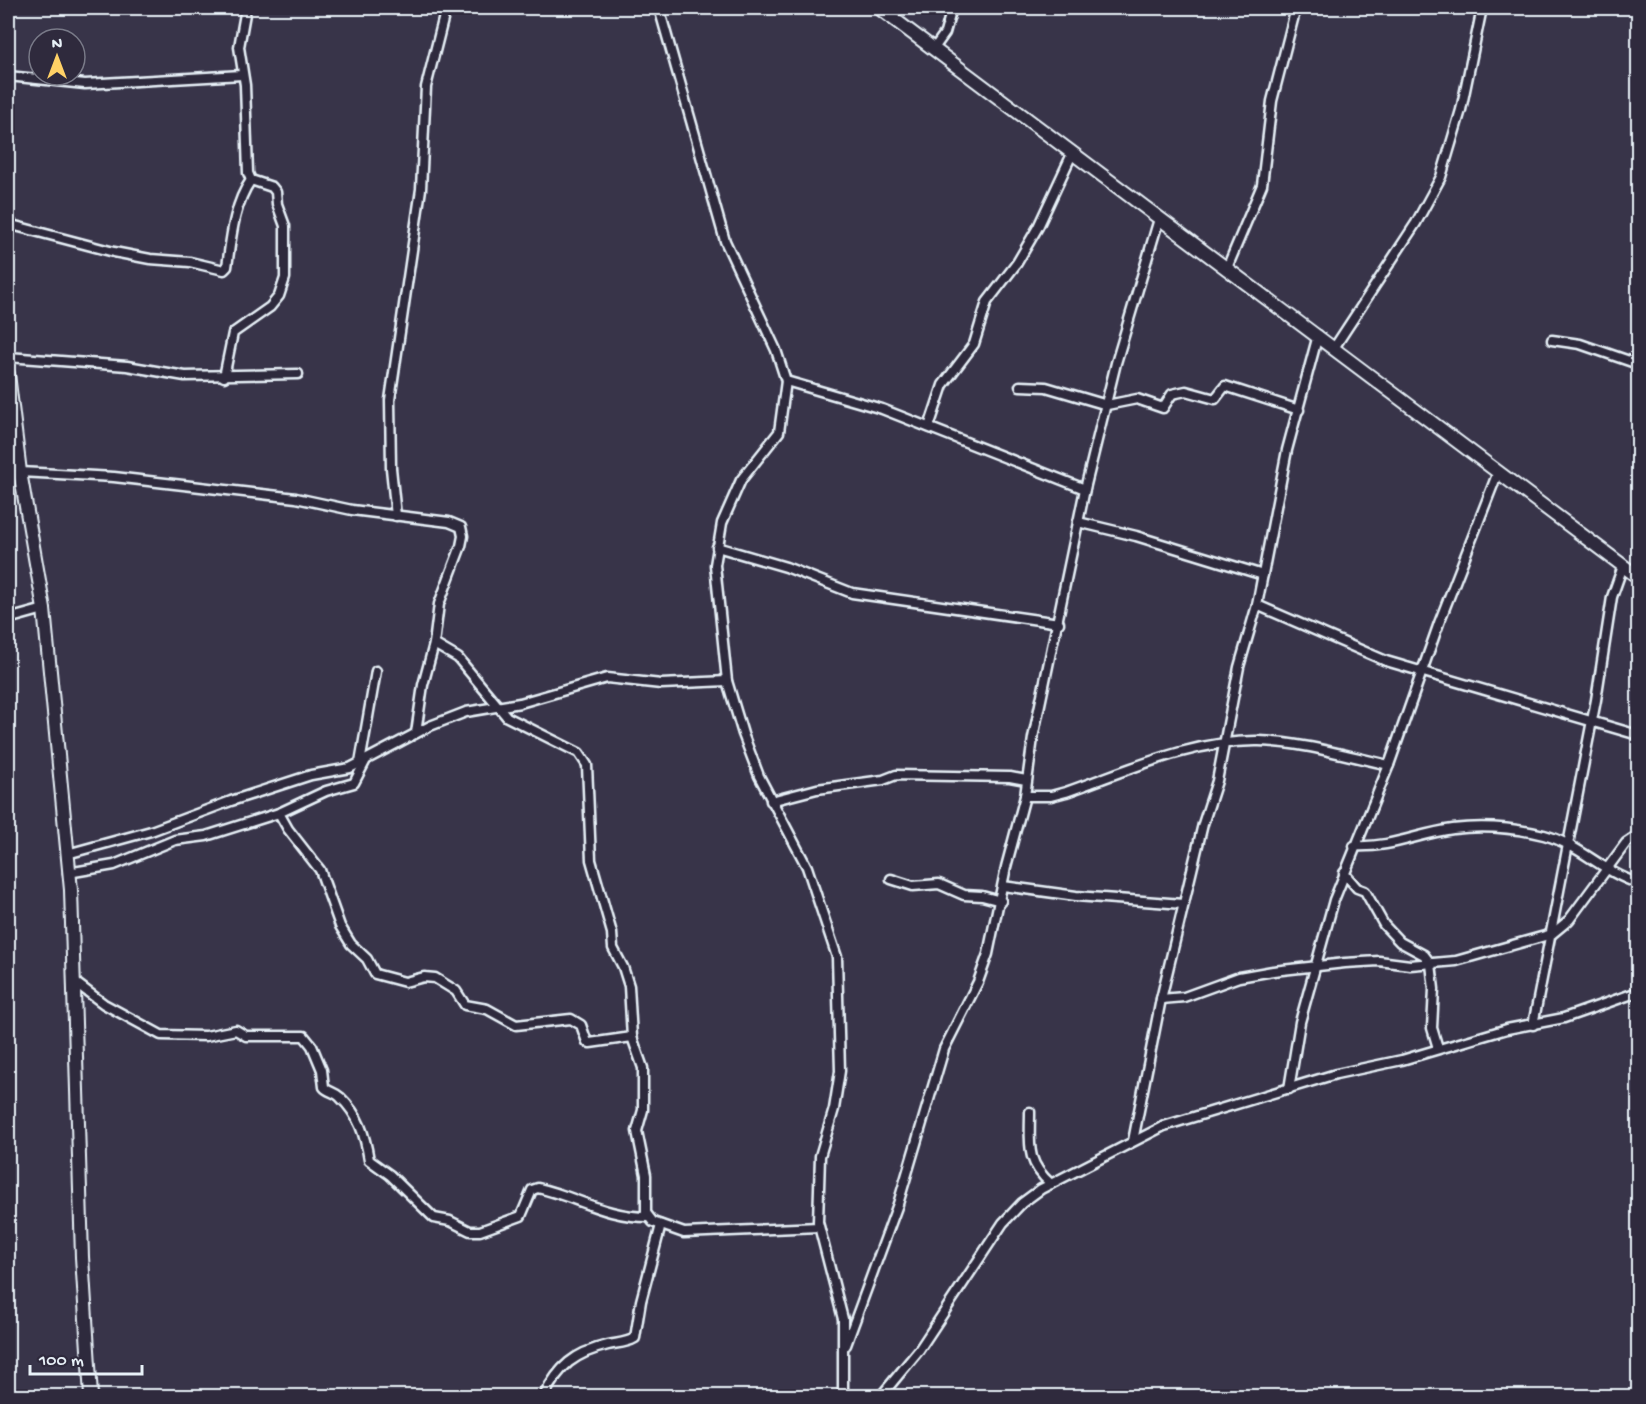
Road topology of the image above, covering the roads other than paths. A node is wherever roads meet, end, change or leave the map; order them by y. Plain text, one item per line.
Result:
1 (246, 8) edge
2 (446, 8) edge
3 (659, 8) edge
4 (879, 8) edge
5 (952, 8) edge
6 (1296, 8) edge
7 (1482, 8) edge
8 (935, 47) junction
9 (242, 75) junction
10 (8, 76) edge
11 (1072, 154) junction
12 (251, 180) junction
13 (1159, 219) junction
14 (8, 224) edge
15 (1227, 268) junction
16 (1318, 335) junction
17 (1552, 340) dead end
18 (1334, 348) junction
19 (8, 357) edge
20 (1638, 364) edge
21 (8, 374) edge
22 (298, 374) dead end
23 (224, 376) junction
24 (786, 381) junction
25 (1020, 386) dead end
26 (1107, 405) junction
27 (1299, 410) junction
28 (928, 427) junction
29 (20, 472) junction
30 (1498, 472) junction
31 (1085, 489) junction
32 (396, 516) junction
33 (1078, 522) junction
34 (717, 547) junction
35 (1623, 566) junction
36 (1263, 575) junction
37 (1638, 577) edge
38 (1257, 605) junction
39 (44, 609) junction
40 (8, 619) edge
41 (1059, 623) junction
42 (434, 644) junction
43 (376, 671) dead end
44 (1423, 671) junction
45 (727, 681) junction
46 (497, 706) junction
47 (1591, 721) junction
48 (416, 733) junction
49 (1638, 735) edge
50 (1225, 743) junction
51 (364, 761) junction
52 (1389, 765) junction
53 (1026, 780) junction
54 (1025, 796) junction
55 (771, 801) junction
56 (279, 813) junction
57 (1638, 835) edge
58 (1569, 844) junction
59 (1354, 846) junction
60 (67, 854) junction
61 (1606, 870) junction
62 (68, 873) junction
63 (1344, 873) junction
64 (891, 879) dead end
65 (1638, 883) edge
66 (1003, 886) junction
67 (1000, 901) junction
68 (1183, 904) junction
69 (1552, 934) junction
70 (1431, 964) junction
71 (1314, 967) junction
72 (76, 983) junction
73 (1638, 992) edge
74 (1161, 999) junction
75 (1533, 1025) junction
76 (632, 1038) junction
77 (1438, 1048) junction
78 (1288, 1089) junction
79 (1030, 1112) dead end
80 (1133, 1141) junction
81 (1051, 1184) junction
82 (648, 1217) junction
83 (660, 1225) junction
84 (819, 1227) junction
85 (845, 1348) junction
86 (91, 1396) edge
87 (544, 1396) edge
88 (843, 1396) edge
89 (881, 1396) edge

1 - 9 street
2 - 32 street
3 - 24 street
4 - 8 main road
5 - 8 street
6 - 15 street
7 - 18 street
8 - 11 main road
9 - 10 street
9 - 12 street
11 - 13 main road
11 - 28 street
12 - 14 street
12 - 23 street
13 - 15 main road
13 - 26 street
15 - 16 main road
16 - 18 main road
16 - 27 street
17 - 20 street
18 - 30 main road
19 - 23 street
21 - 29 main road
22 - 23 street
24 - 28 street
24 - 34 street
25 - 26 street
26 - 27 street
26 - 31 street
27 - 36 street
28 - 31 street
29 - 32 street
29 - 39 main road
30 - 35 main road
30 - 44 street
31 - 33 street
32 - 42 street
33 - 36 street
33 - 41 street
34 - 41 street
34 - 45 street
35 - 37 main road
35 - 47 street
36 - 38 street
38 - 44 street
38 - 50 street
39 - 40 street
39 - 60 main road
41 - 53 street
42 - 46 street
42 - 48 street
43 - 51 street
44 - 47 street
44 - 52 street
45 - 46 street
45 - 55 street
46 - 48 street
46 - 76 street
47 - 49 street
47 - 58 street
48 - 51 street
50 - 52 street
50 - 54 street
50 - 68 street
51 - 56 street
51 - 60 street
52 - 59 street
53 - 54 street
53 - 55 street
54 - 66 street
55 - 84 street
56 - 62 street
56 - 76 street
57 - 61 street
58 - 59 street
58 - 61 street
58 - 69 street
59 - 63 street
60 - 62 main road
61 - 65 street
61 - 69 street
62 - 72 main road
63 - 70 street
63 - 71 street
64 - 67 street
66 - 67 street
66 - 68 street
67 - 85 street
68 - 74 street
69 - 70 street
69 - 75 street
70 - 71 street
70 - 77 street
71 - 74 street
71 - 78 street
72 - 82 street
72 - 86 main road
73 - 75 street
74 - 80 street
75 - 77 street
76 - 82 street
77 - 78 street
78 - 80 street
79 - 81 street
80 - 81 street
81 - 89 street
82 - 83 street
83 - 84 street
83 - 87 street
84 - 85 street
85 - 88 street

